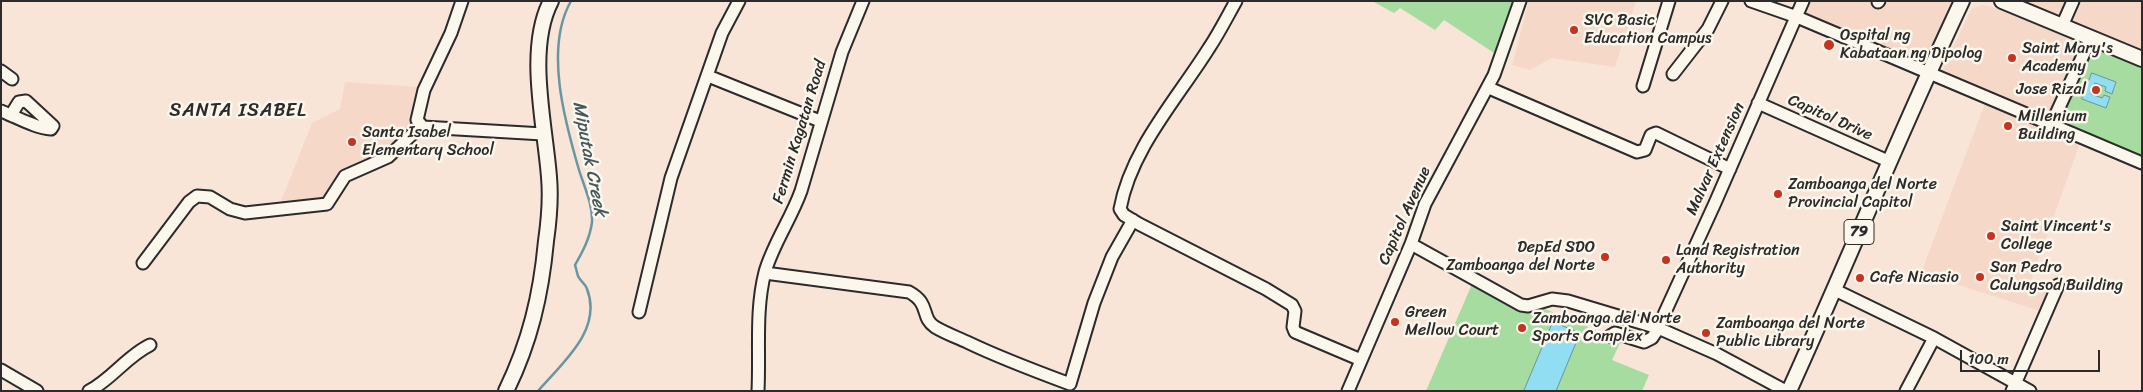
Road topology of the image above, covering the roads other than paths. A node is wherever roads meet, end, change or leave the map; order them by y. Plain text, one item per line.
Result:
1 (462, 1) edge
2 (551, 1) edge
3 (739, 1) edge
4 (863, 1) edge
5 (1236, 1) edge
6 (1520, 1) edge
7 (1669, 1) edge
8 (1722, 1) edge
9 (1751, 1) edge
10 (1803, 1) edge
11 (1962, 1) edge
12 (2002, 1) edge
13 (2073, 1) edge
14 (1797, 17) junction
15 (2062, 26) junction
16 (2091, 38) junction
17 (2142, 59) edge
18 (1, 71) edge
19 (1928, 73) junction
20 (1673, 74) dead end
21 (708, 76) junction
22 (12, 78) dead end
23 (1643, 86) dead end
24 (1488, 88) junction
25 (1758, 104) junction
26 (820, 121) junction
27 (2051, 125) junction
28 (420, 126) junction
29 (543, 134) junction
30 (1888, 162) junction
31 (2142, 163) edge
32 (1730, 169) junction
33 (1132, 220) junction
34 (1411, 244) junction
35 (143, 263) dead end
36 (765, 273) junction
37 (2058, 285) dead end
38 (1835, 290) junction
39 (639, 312) dead end
40 (1658, 328) junction
41 (1610, 336) dead end
42 (1934, 338) junction
43 (150, 345) dead end
44 (1361, 360) junction
45 (1, 370) edge
46 (2014, 387) edge
47 (36, 391) edge
48 (89, 391) edge
49 (506, 391) edge
50 (758, 391) edge
51 (1348, 391) edge
52 (1788, 391) edge
53 (1906, 391) edge
54 (2030, 391) edge

1 - 28 street
2 - 29 main road
3 - 21 street
4 - 26 street, Fermin Kagatan Road
5 - 33 street
6 - 24 street, Capitol Avenue
7 - 23 street
8 - 20 street
9 - 14 street
10 - 14 street, Malvar Extension
11 - 19 main road, 79
12 - 15 main road
13 - 15 street
14 - 19 street
14 - 25 street, Malvar Extension
15 - 16 main road
16 - 17 main road
16 - 27 street
18 - 22 street
19 - 27 street
19 - 30 main road, 79
21 - 26 street
21 - 39 street
24 - 32 street
24 - 34 street, Capitol Avenue
25 - 30 street, Capitol Drive
25 - 32 street, Malvar Extension
26 - 36 street, Fermin Kagatan Road
27 - 31 street
28 - 29 street
28 - 35 street
29 - 49 main road
30 - 38 main road, 79
32 - 40 street, Malvar Extension
33 - 36 street
33 - 44 street
34 - 40 street
34 - 44 street, Capitol Avenue
36 - 50 street, Fermin Kagatan Road
37 - 46 street
38 - 42 street
38 - 52 main road, 79
40 - 41 street
40 - 52 street
42 - 46 street
42 - 53 street
43 - 48 street
44 - 51 street, Capitol Avenue
45 - 47 street
46 - 54 street

